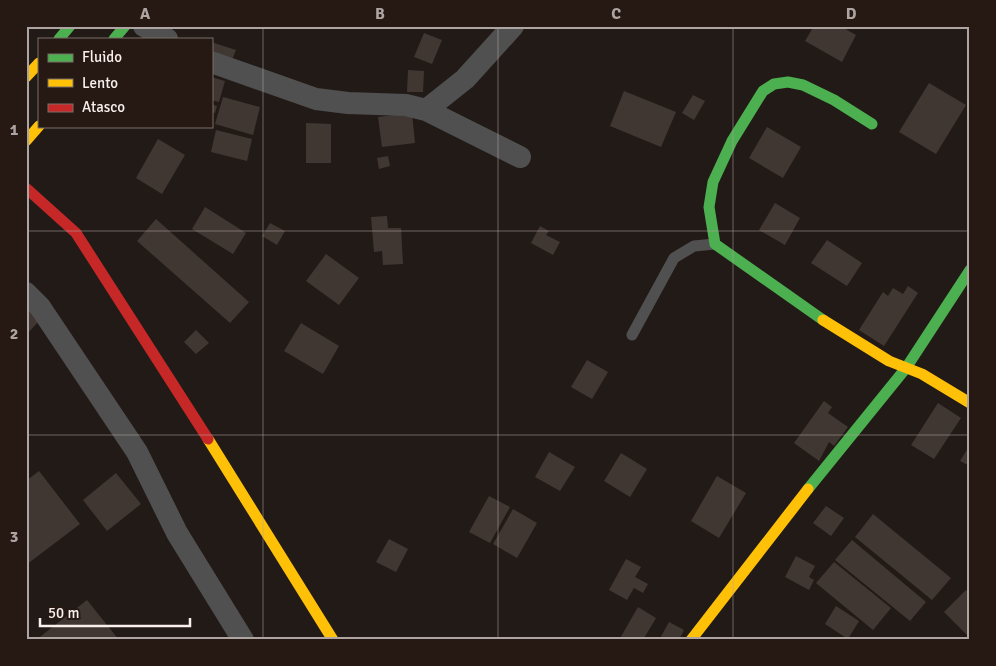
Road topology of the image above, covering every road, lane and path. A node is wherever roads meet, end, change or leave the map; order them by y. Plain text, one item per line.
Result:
1 (70, 26) edge
2 (125, 26) edge
3 (144, 26) edge
4 (514, 26) edge
5 (60, 38) edge
6 (115, 38) edge
7 (165, 38) edge
8 (212, 62) edge
9 (38, 64) edge
10 (26, 77) edge
11 (426, 110) junction
12 (872, 124) dead end
13 (38, 127) edge
14 (26, 142) edge
15 (520, 157) dead end
16 (26, 188) edge
17 (715, 244) junction
18 (970, 270) edge
19 (26, 293) edge
20 (632, 335) dead end
21 (906, 368) junction
22 (970, 403) edge
23 (243, 640) edge
24 (333, 640) edge
25 (691, 640) edge

1 - 5 main road
2 - 6 main road
3 - 7 street
4 - 11 street
8 - 11 street
9 - 10 main road
11 - 15 street
12 - 17 main road
13 - 14 main road
16 - 24 main road
17 - 20 lane
17 - 21 main road
18 - 21 main road
19 - 23 street
21 - 22 main road
21 - 25 main road

